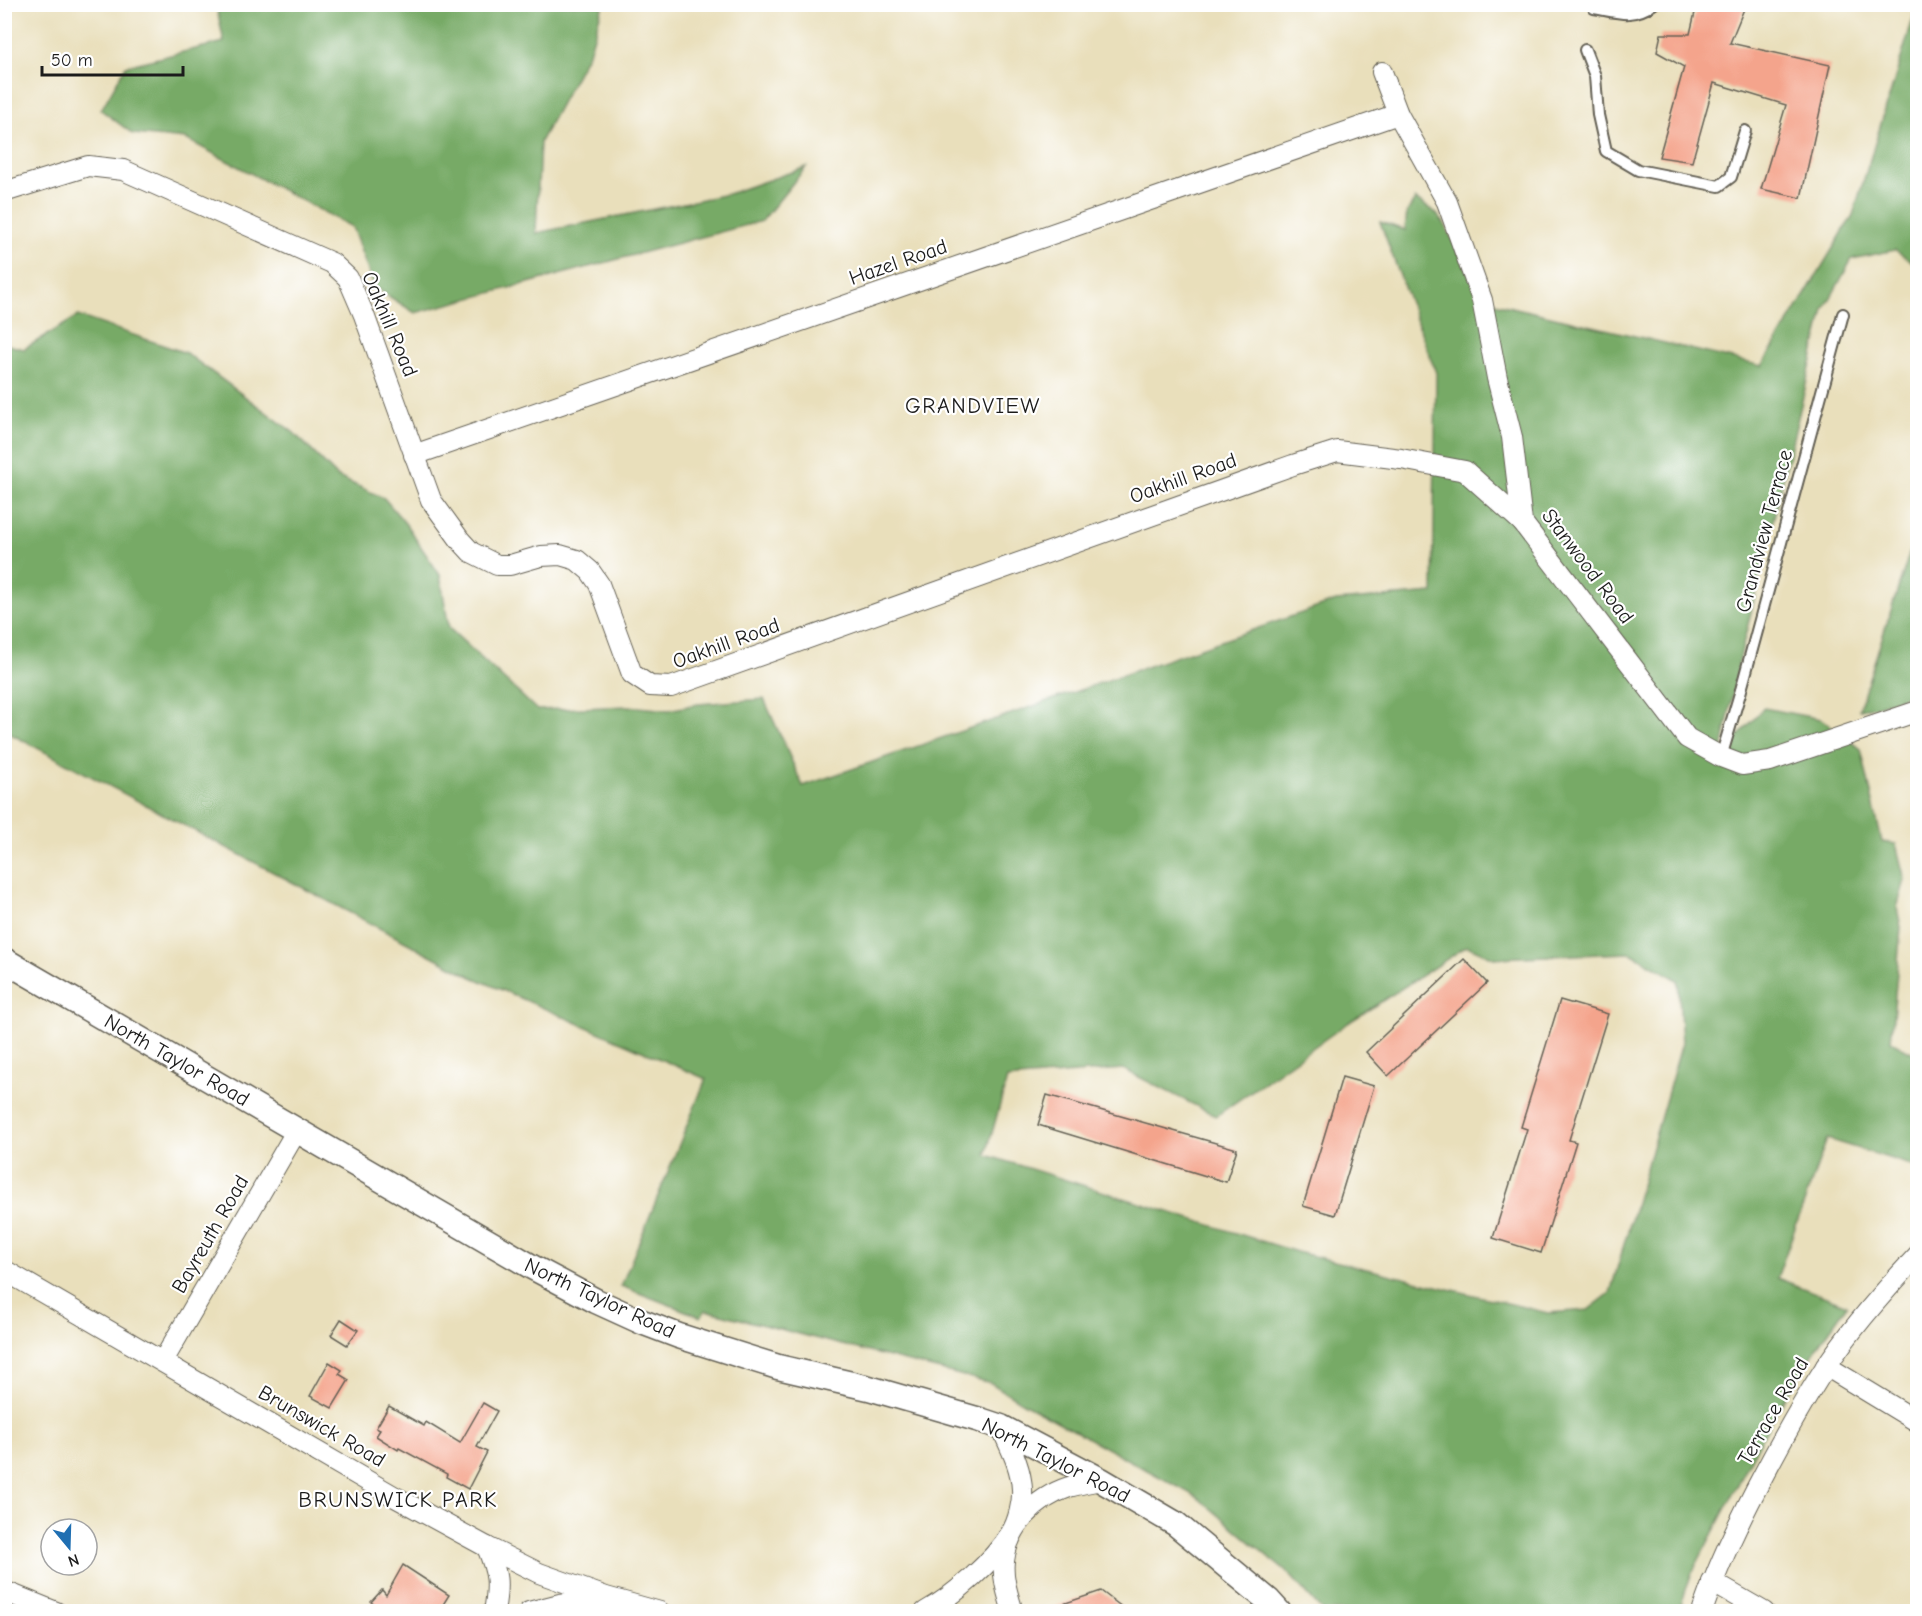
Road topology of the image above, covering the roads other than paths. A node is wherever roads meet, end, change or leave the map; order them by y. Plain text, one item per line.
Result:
1 (1653, 4) edge
2 (1594, 8) dead end
3 (1585, 50) dead end
4 (1382, 72) dead end
5 (1398, 114) junction
6 (1745, 131) dead end
7 (4, 192) edge
8 (1843, 314) dead end
9 (414, 455) junction
10 (1522, 522) junction
11 (1917, 711) edge
12 (1720, 757) junction
13 (4, 960) edge
14 (297, 1130) junction
15 (1917, 1254) edge
16 (4, 1269) edge
17 (163, 1361) junction
18 (1826, 1366) junction
19 (1917, 1422) edge
20 (1001, 1428) junction
21 (1101, 1480) junction
22 (1012, 1532) junction
23 (487, 1546) junction
24 (1712, 1582) junction
25 (4, 1591) edge
26 (606, 1597) junction
27 (56, 1611) edge
28 (494, 1611) edge
29 (529, 1611) edge
30 (660, 1611) edge
31 (925, 1611) edge
32 (1013, 1611) edge
33 (1279, 1611) edge
34 (1702, 1611) edge
35 (1764, 1611) edge

1 - 2 lane
3 - 6 lane
4 - 5 street, Stanwood Road
5 - 9 street, Hazel Road
5 - 10 street, Stanwood Road
7 - 9 street, Oakhill Road
8 - 12 lane, Grandview Terrace
9 - 10 street, Oakhill Road
10 - 12 street, Stanwood Road
11 - 12 street, Stanwood Road
13 - 14 street, North Taylor Road
14 - 17 street, Bayreuth Road
14 - 20 street, North Taylor Road
15 - 18 street, Terrace Road
16 - 17 street, Brunswick Road
17 - 23 street, Brunswick Road
18 - 19 street
18 - 24 street, Terrace Road
20 - 21 street, North Taylor Road
20 - 22 street
21 - 22 street
21 - 33 street, North Taylor Road
22 - 31 street
22 - 32 street
23 - 26 street, Brunswick Road
23 - 28 street
24 - 34 street, Terrace Road
24 - 35 street
25 - 27 street
26 - 29 street
26 - 30 street, Brunswick Road

